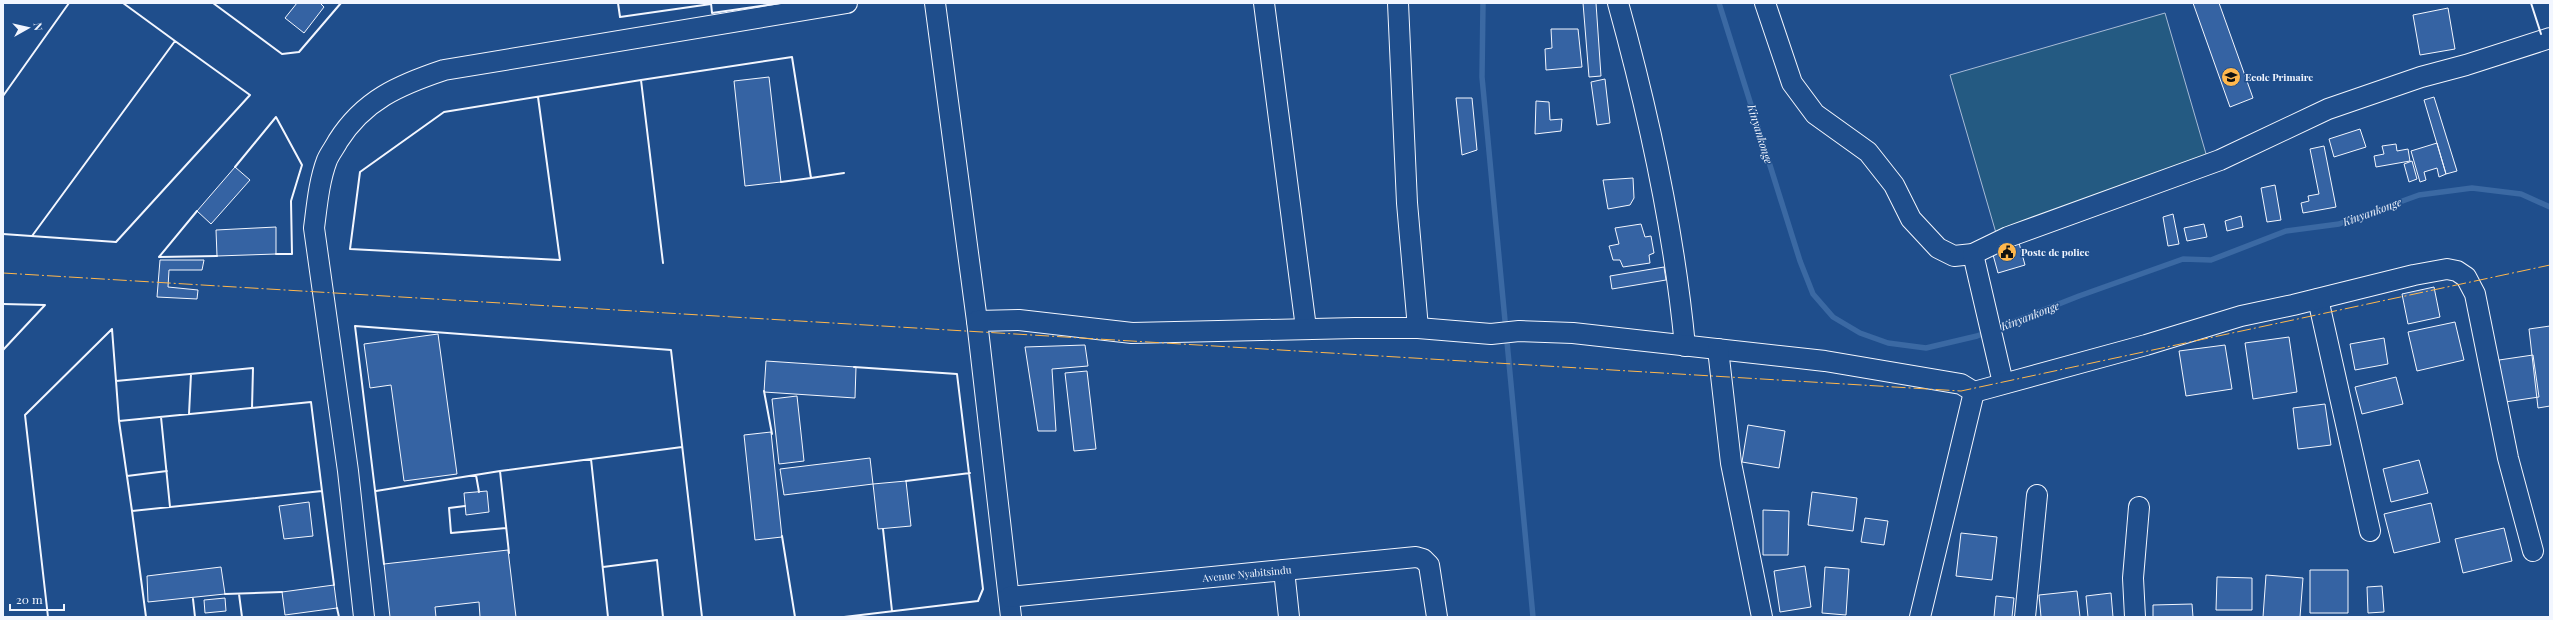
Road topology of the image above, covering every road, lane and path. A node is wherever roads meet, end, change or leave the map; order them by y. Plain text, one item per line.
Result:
1 (847, 3) edge
2 (935, 3) edge
3 (1264, 3) edge
4 (1398, 3) edge
5 (1618, 3) edge
6 (1765, 3) edge
7 (2550, 38) edge
8 (1973, 254) junction
9 (2318, 299) junction
10 (977, 321) junction
11 (1306, 328) junction
12 (1418, 328) junction
13 (1684, 346) junction
14 (1718, 349) junction
15 (2003, 383) junction
16 (1974, 392) junction
17 (2037, 495) dead end
18 (2139, 507) dead end
19 (2370, 531) dead end
20 (2533, 551) dead end
21 (1284, 570) junction
22 (1009, 597) junction
23 (364, 617) edge
24 (1012, 617) edge
25 (1289, 617) edge
26 (1437, 617) edge
27 (1762, 617) edge
28 (1920, 617) edge
29 (2025, 617) edge
30 (2135, 617) edge

1 - 23 street
2 - 10 street
3 - 11 street
4 - 12 street
5 - 13 street
6 - 8 street
7 - 8 street
8 - 15 street
9 - 15 street
9 - 19 street
9 - 20 street
10 - 11 street
10 - 22 street
11 - 12 street
12 - 13 street
13 - 14 street
14 - 16 street
14 - 27 street
15 - 16 street
16 - 28 street
17 - 29 street
18 - 30 street
21 - 22 street, Avenue Nyabitsindu
21 - 25 street
21 - 26 street, Avenue Nyabitsindu
22 - 24 street

